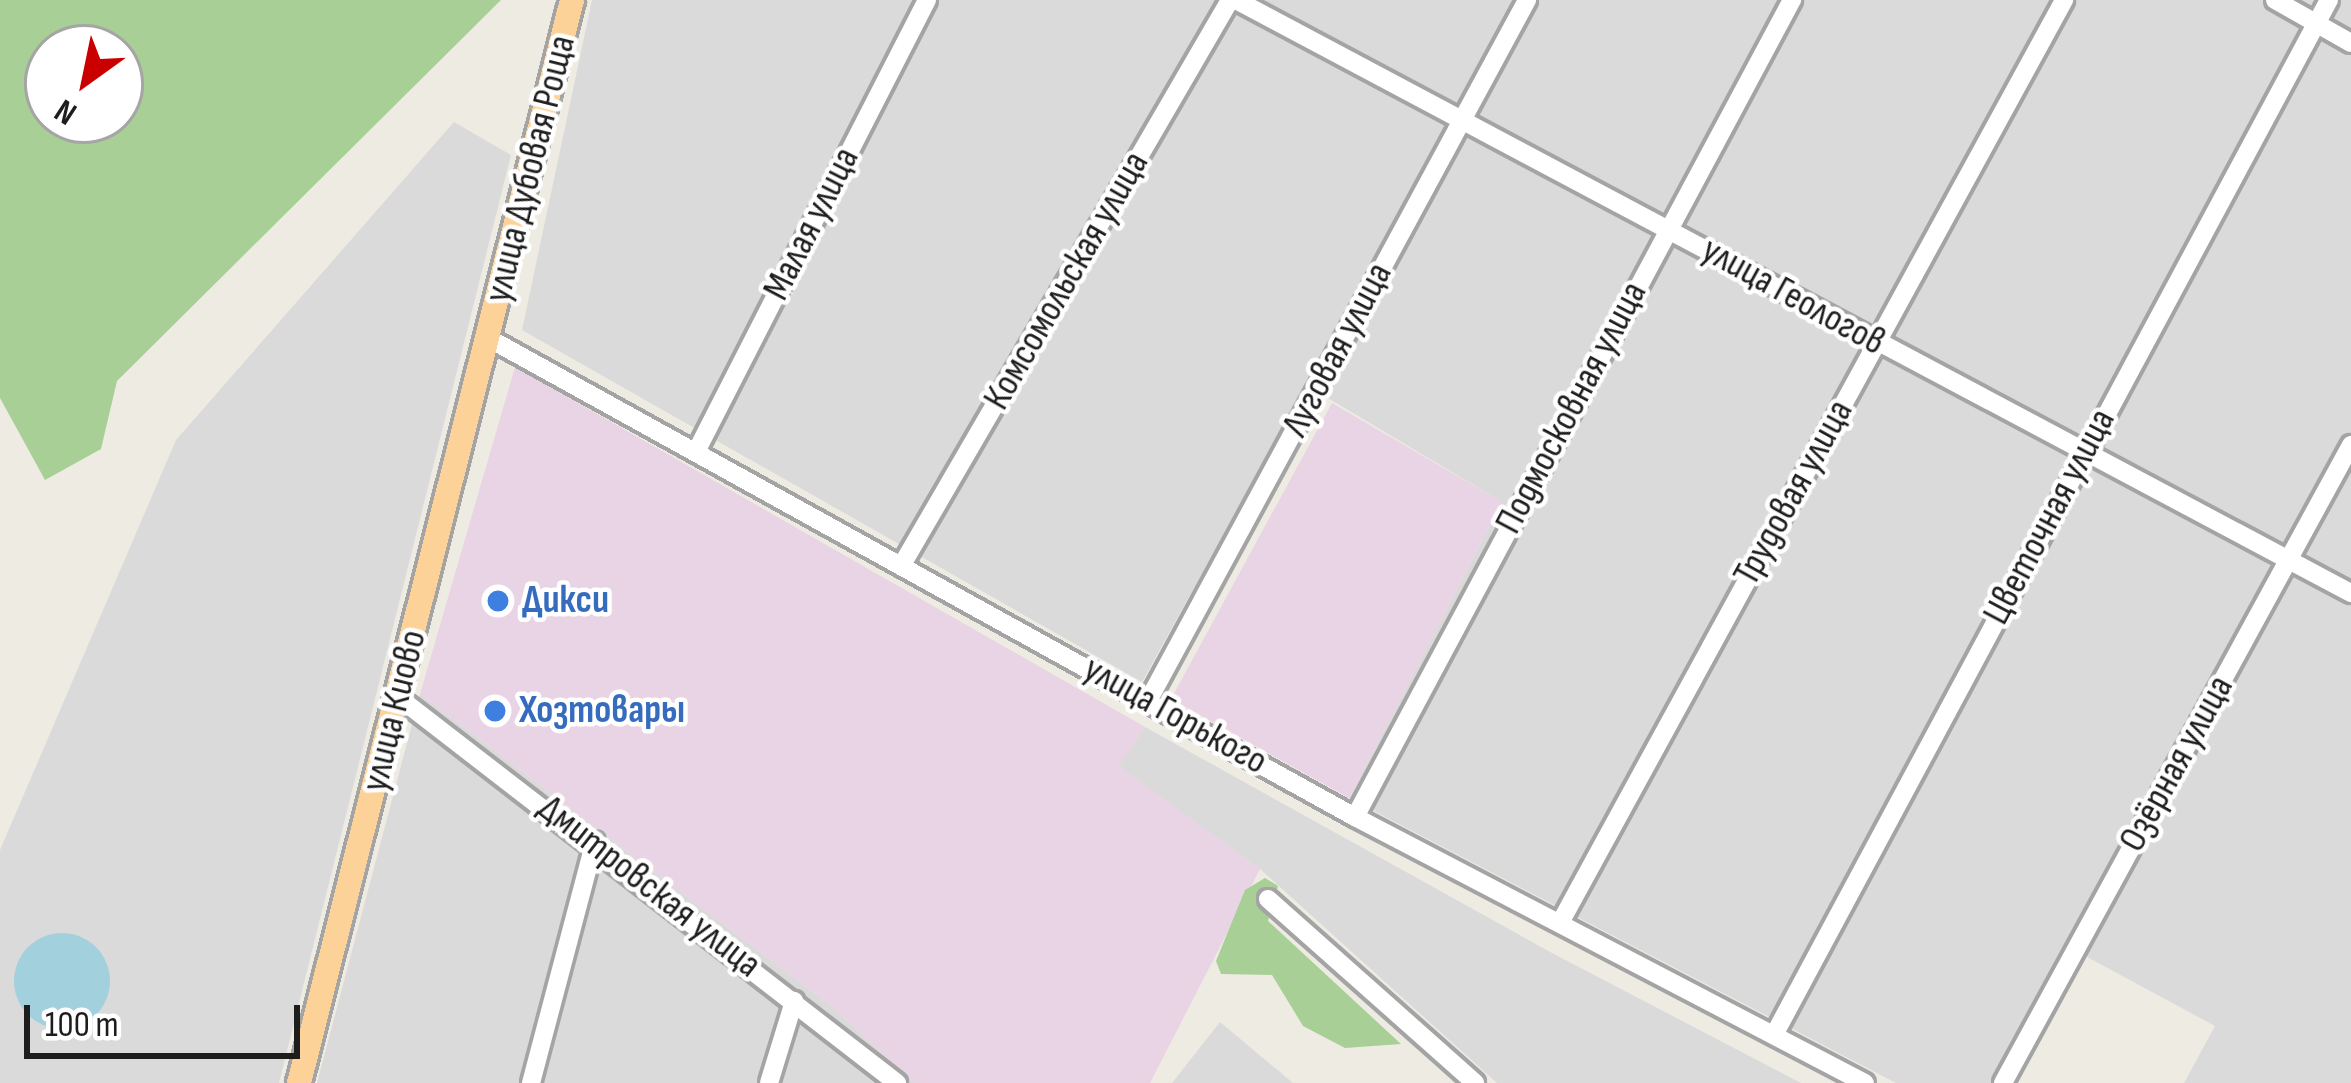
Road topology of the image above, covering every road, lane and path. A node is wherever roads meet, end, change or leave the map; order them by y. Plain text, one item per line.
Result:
1 (572, 0) edge
2 (926, 0) edge
3 (1233, 0) edge
4 (1527, 0) edge
5 (1792, 0) edge
6 (2064, 0) edge
7 (2275, 0) edge
8 (2329, 0) edge
9 (2317, 24) junction
10 (2351, 43) edge
11 (1463, 118) junction
12 (1668, 226) junction
13 (490, 339) junction
14 (1876, 343) junction
15 (2351, 445) edge
16 (698, 448) junction
17 (2081, 457) junction
18 (903, 562) junction
19 (2288, 562) junction
20 (2351, 593) edge
21 (398, 697) junction
22 (1148, 700) junction
23 (1355, 817) junction
24 (595, 841) junction
25 (1268, 899) dead end
26 (1560, 923) junction
27 (794, 1001) junction
28 (1774, 1036) junction
29 (298, 1083) edge
30 (531, 1083) edge
31 (769, 1083) edge
32 (896, 1083) edge
33 (1474, 1083) edge
34 (1864, 1083) edge
35 (2002, 1083) edge

1 - 13 main road, улица Дубовая Роща
2 - 16 street, Малая улица
3 - 11 street, улица Геологов
3 - 18 street, Комсомольская улица
4 - 11 street, Луговая улица
5 - 12 street, Подмосковная улица
6 - 14 street, Трудовая улица
7 - 9 street
8 - 9 street, Цветочная улица
9 - 10 street
9 - 17 street, Цветочная улица
11 - 12 street, улица Геологов
11 - 22 street, Луговая улица
12 - 14 street, улица Геологов
12 - 23 street, Подмосковная улица
13 - 16 street, улица Горького
13 - 21 main road, улица Киово
14 - 17 street, улица Геологов
14 - 26 street, Трудовая улица
15 - 19 street, Озёрная улица
16 - 18 street, улица Горького
17 - 19 street, улица Геологов
17 - 28 street, Цветочная улица
18 - 22 street, улица Горького
19 - 20 street, улица Геологов
19 - 35 street, Озёрная улица
21 - 24 street, Дмитровская улица
21 - 29 main road, улица Киово
22 - 23 street, улица Горького
23 - 26 street, улица Горького
24 - 27 street, Дмитровская улица
24 - 30 street
25 - 33 street
26 - 28 street, улица Горького
27 - 31 street
27 - 32 street, Дмитровская улица
28 - 34 street, улица Горького

